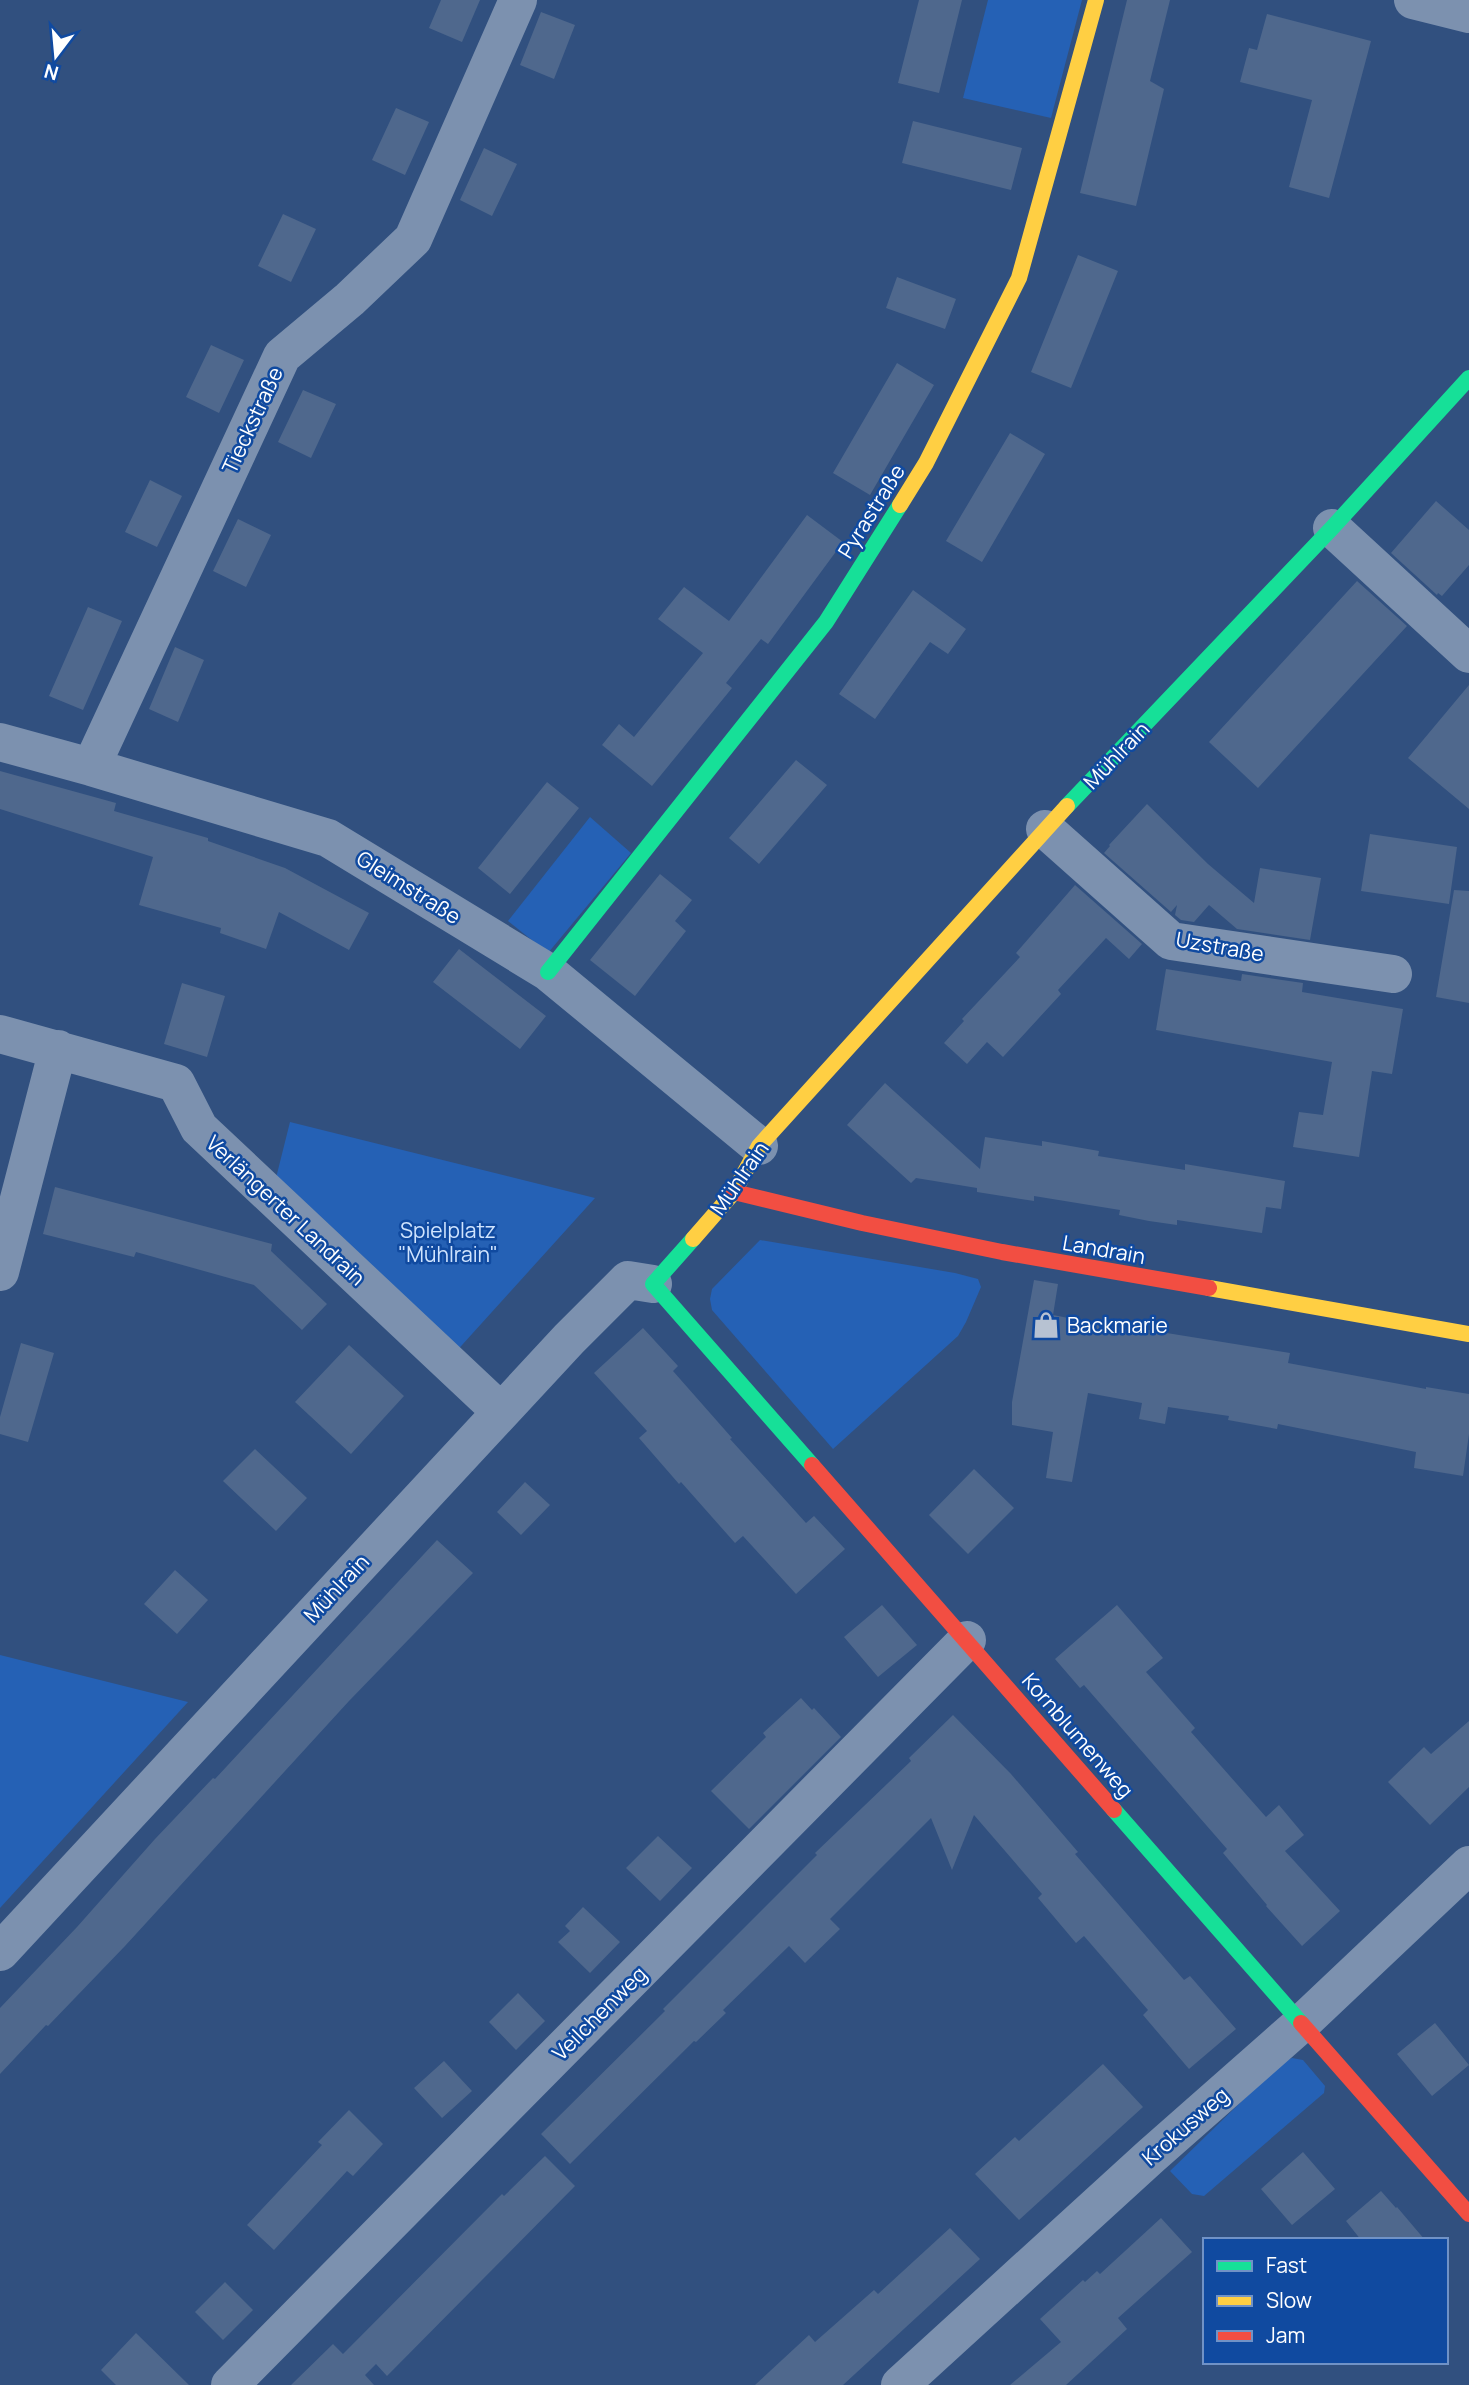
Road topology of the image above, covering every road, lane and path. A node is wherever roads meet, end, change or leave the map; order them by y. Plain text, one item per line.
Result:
1 (518, 0) edge
2 (1096, 0) edge
3 (1413, 0) edge
4 (1469, 14) edge
5 (1469, 379) edge
6 (1332, 528) junction
7 (1469, 654) edge
8 (0, 743) edge
9 (91, 767) junction
10 (1045, 829) junction
11 (548, 972) junction
12 (1393, 974) dead end
13 (0, 1034) edge
14 (58, 1049) junction
15 (759, 1146) junction
16 (734, 1192) junction
17 (0, 1272) edge
18 (653, 1284) junction
19 (1469, 1334) edge
20 (500, 1411) junction
21 (967, 1640) junction
22 (1469, 1865) edge
23 (0, 1952) edge
24 (1302, 2024) junction
25 (1469, 2214) edge
26 (230, 2385) edge
27 (900, 2385) edge

1 - 9 street, Tieckstraße
2 - 11 street, Pyrastraße
3 - 4 street
5 - 6 street, Mühlrain
6 - 7 street
6 - 10 street, Mühlrain
8 - 9 street, Gleimstraße
9 - 11 street, Gleimstraße
10 - 12 street, Uzstraße
10 - 15 street, Mühlrain
11 - 15 street, Gleimstraße
13 - 14 street, Verlängerter Landrain
14 - 17 street
14 - 20 street, Verlängerter Landrain
15 - 16 street, Mühlrain
16 - 18 street, Mühlrain
16 - 19 street, Landrain
18 - 20 street, Mühlrain
18 - 21 street, Kornblumenweg
20 - 23 street, Mühlrain
21 - 24 street, Kornblumenweg
21 - 26 street, Veilchenweg
22 - 24 street, Krokusweg
24 - 25 street, Kornblumenweg
24 - 27 street, Krokusweg

